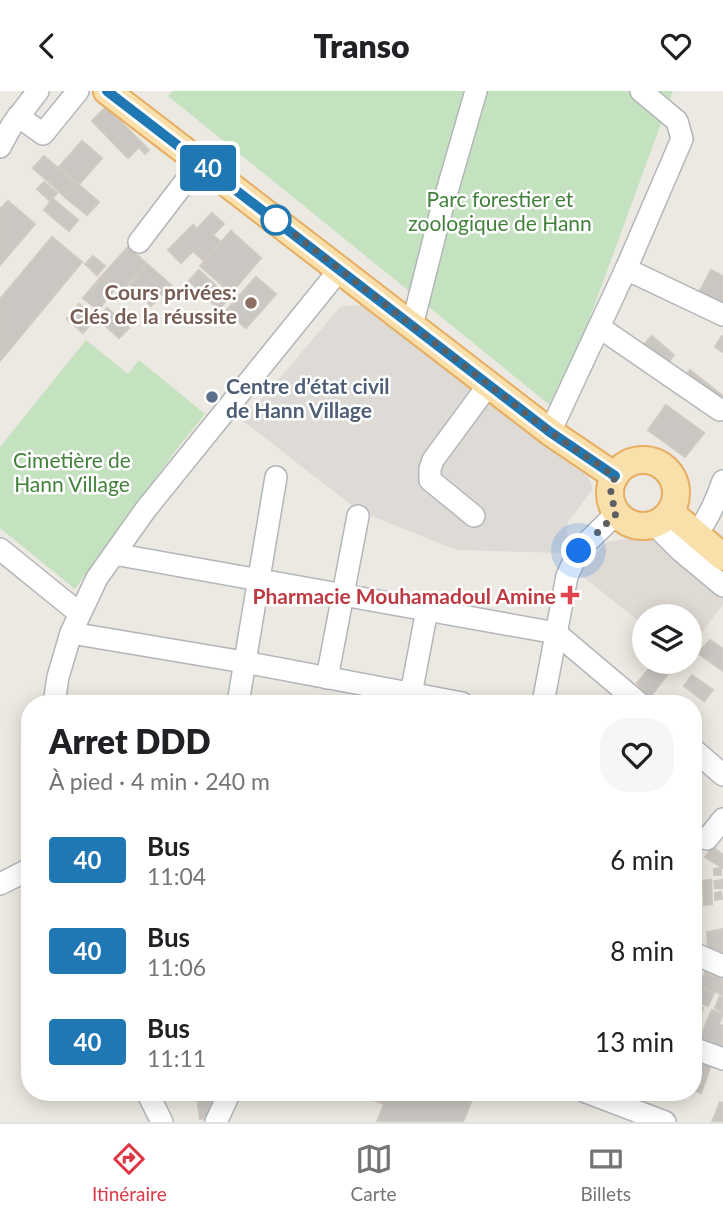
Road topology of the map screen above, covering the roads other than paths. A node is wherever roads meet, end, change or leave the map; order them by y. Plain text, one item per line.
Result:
1 (38, 91) edge
2 (78, 91) edge
3 (107, 91) edge
4 (476, 91) edge
5 (641, 91) edge
6 (18, 116) junction
7 (0, 147) edge
8 (200, 162) junction
9 (139, 242) dead end
10 (340, 269) junction
11 (625, 269) junction
12 (723, 315) edge
13 (412, 326) junction
14 (599, 327) junction
15 (489, 384) junction
16 (720, 410) dead end
17 (550, 432) junction
18 (615, 476) junction
19 (276, 477) dead end
20 (723, 481) edge
21 (617, 513) junction
22 (358, 516) dead end
23 (474, 516) dead end
24 (662, 518) junction
25 (689, 543) junction
26 (0, 549) edge
27 (114, 554) junction
28 (723, 557) edge
29 (258, 580) junction
30 (723, 586) edge
31 (343, 595) junction
32 (427, 610) junction
33 (79, 613) junction
34 (71, 633) junction
35 (556, 633) junction
36 (244, 663) junction
37 (327, 678) junction
38 (411, 694) junction
39 (55, 695) edge
40 (238, 695) edge
41 (417, 695) edge
42 (544, 695) edge
43 (630, 695) edge
44 (702, 757) edge
45 (723, 775) edge
46 (723, 819) edge
47 (707, 839) dead end
48 (21, 874) edge
49 (0, 884) edge
50 (702, 961) edge
51 (723, 966) edge
52 (702, 1051) edge
53 (723, 1059) edge
54 (152, 1101) edge
55 (226, 1101) edge
56 (609, 1101) edge
57 (642, 1101) edge
58 (638, 1112) junction
59 (162, 1122) edge
60 (216, 1122) edge
61 (664, 1122) edge

1 - 6 street
2 - 6 street
3 - 8 main road
4 - 13 street
5 - 11 street
6 - 7 street
8 - 9 street
8 - 10 main road
10 - 13 main road
10 - 27 street
11 - 12 street
11 - 14 street
13 - 15 main road
14 - 16 street
14 - 17 street
15 - 17 main road
15 - 23 street
17 - 18 main road
18 - 21 main road
18 - 24 main road
19 - 29 street
20 - 25 street
21 - 24 main road
21 - 35 street
22 - 31 street
24 - 25 main road
25 - 28 main road
25 - 30 street
26 - 33 street
27 - 29 street
27 - 33 street
29 - 31 street
29 - 36 street
31 - 32 street
31 - 37 street
32 - 35 street
32 - 38 street
33 - 34 street
34 - 36 street
34 - 39 street
35 - 42 street
35 - 43 street
36 - 37 street
36 - 40 street
37 - 38 street
38 - 41 street
44 - 45 street
46 - 47 street
48 - 49 street
50 - 51 street
52 - 53 street
54 - 59 street
55 - 60 street
56 - 58 street
57 - 58 street
58 - 61 street

